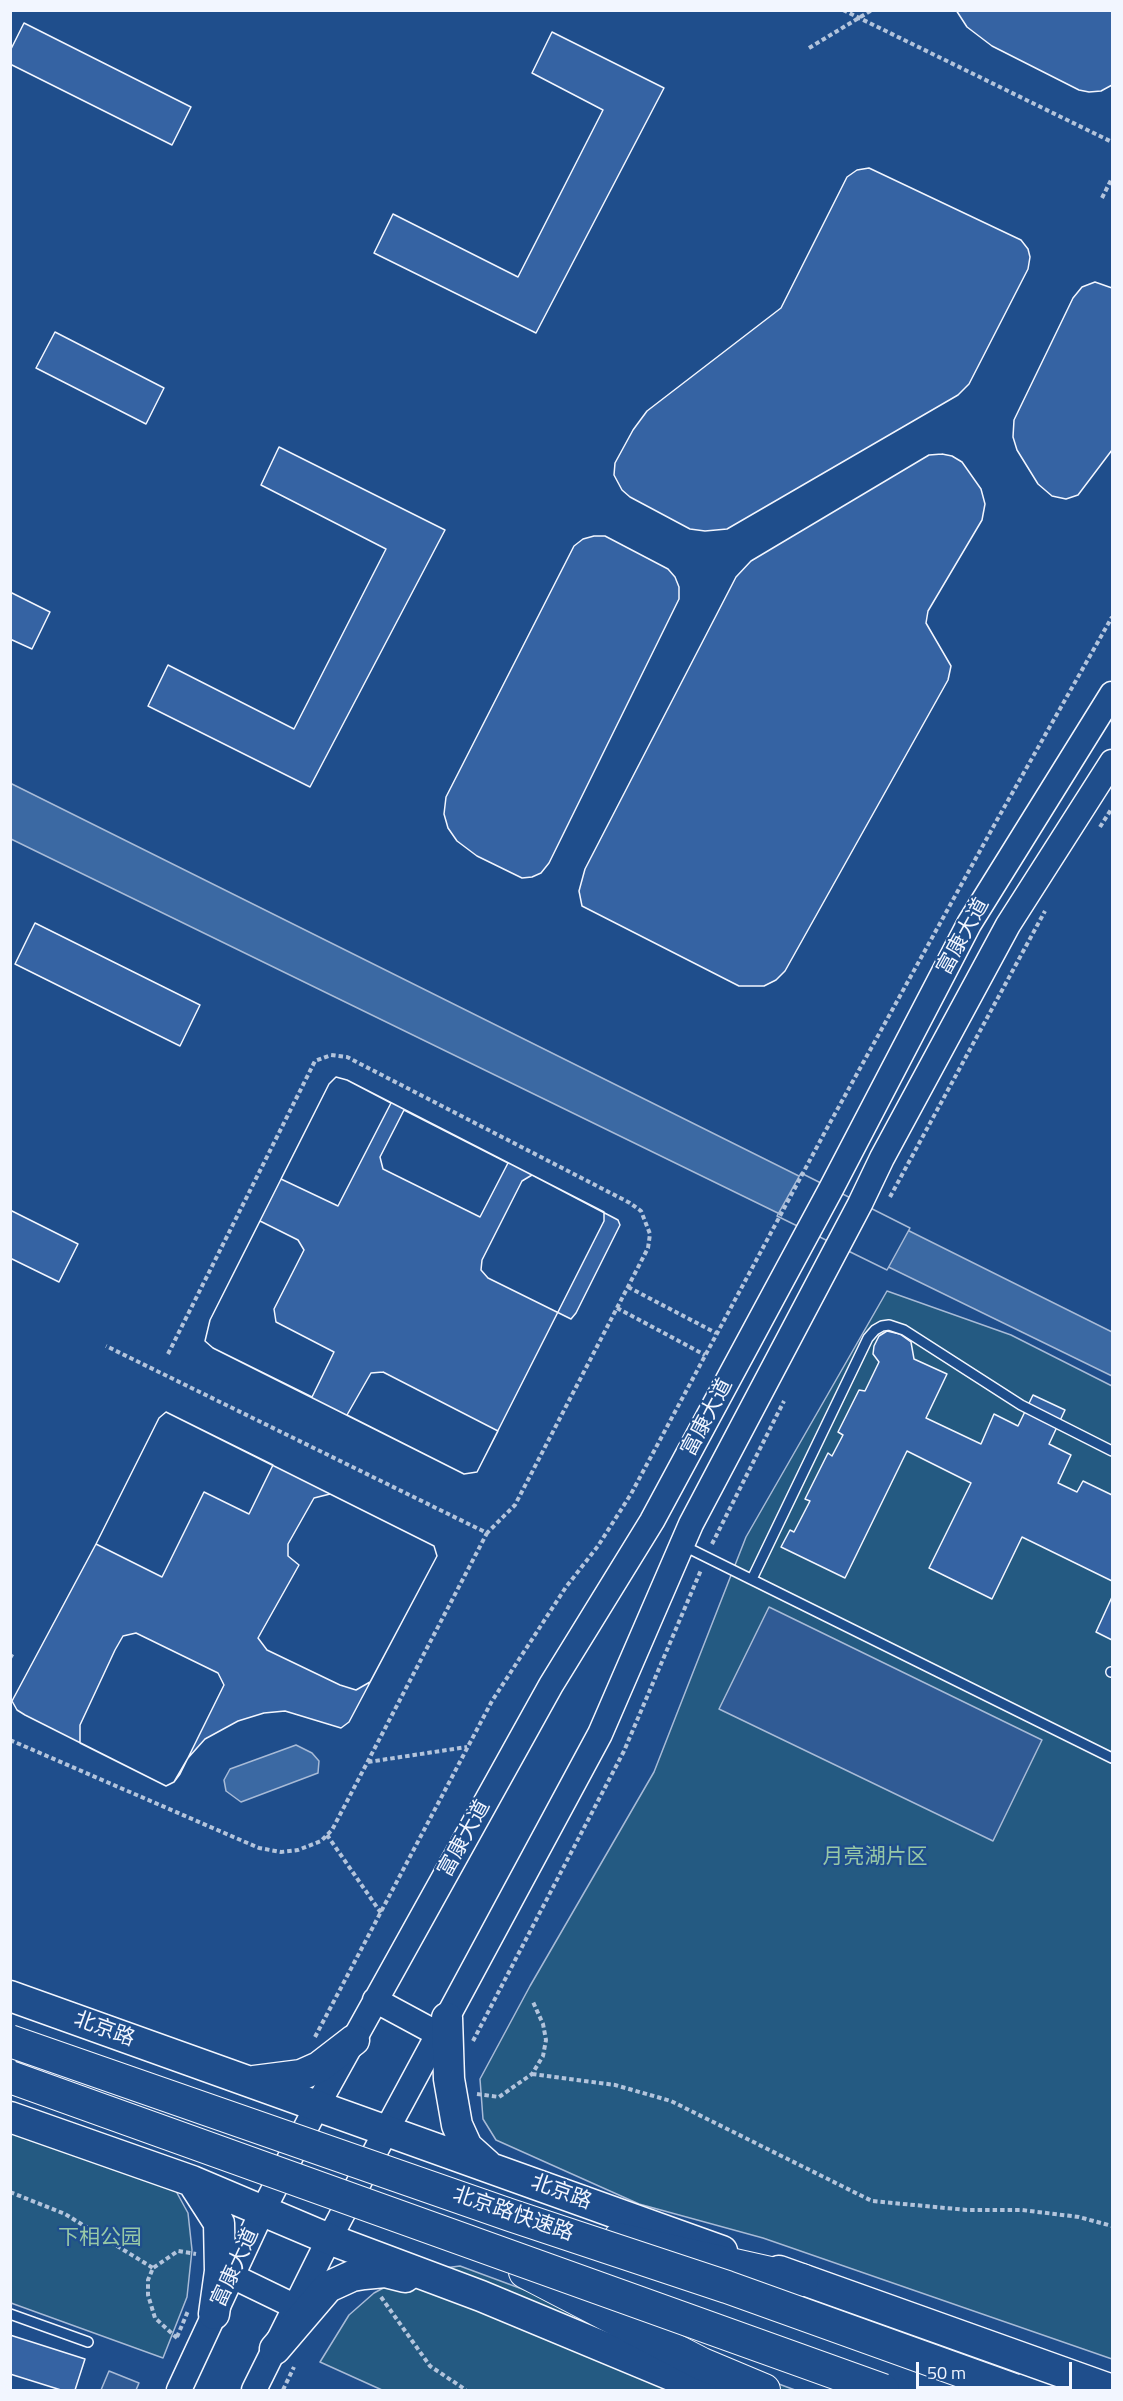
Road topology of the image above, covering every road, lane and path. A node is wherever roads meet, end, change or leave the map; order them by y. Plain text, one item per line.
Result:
1 (843, 10) edge
2 (872, 10) edge
3 (859, 19) junction
4 (809, 48) dead end
5 (1113, 142) edge
6 (1113, 178) edge
7 (1102, 198) dead end
8 (1113, 617) edge
9 (1113, 694) edge
10 (1113, 762) edge
11 (1113, 807) edge
12 (1095, 834) dead end
13 (1050, 904) dead end
14 (892, 1193) dead end
15 (628, 1287) junction
16 (617, 1308) junction
17 (716, 1333) junction
18 (106, 1346) dead end
19 (168, 1353) dead end
20 (705, 1354) junction
21 (785, 1398) dead end
22 (1113, 1451) edge
23 (487, 1533) junction
24 (682, 1545) junction
25 (708, 1553) dead end
26 (703, 1564) dead end
27 (752, 1579) junction
28 (13, 1653) dead end
29 (10, 1658) edge
30 (10, 1740) edge
31 (468, 1747) junction
32 (1113, 1758) edge
33 (368, 1762) junction
34 (327, 1834) junction
35 (381, 1913) junction
36 (10, 1996) edge
37 (375, 2000) junction
38 (533, 2002) dead end
39 (442, 2026) junction
40 (354, 2040) junction
41 (10, 2041) edge
42 (310, 2044) dead end
43 (471, 2046) dead end
44 (532, 2074) junction
45 (10, 2077) edge
46 (250, 2082) junction
47 (451, 2090) junction
48 (317, 2106) junction
49 (10, 2117) edge
50 (386, 2131) junction
51 (492, 2169) junction
52 (192, 2181) junction
53 (10, 2192) edge
54 (262, 2211) junction
55 (510, 2215) junction
56 (1113, 2226) edge
57 (455, 2236) junction
58 (329, 2239) junction
59 (226, 2267) junction
60 (153, 2268) junction
61 (802, 2280) junction
62 (481, 2295) junction
63 (296, 2307) junction
64 (203, 2308) junction
65 (10, 2314) edge
66 (177, 2338) junction
67 (88, 2342) dead end
68 (172, 2348) dead end
69 (286, 2354) junction
70 (195, 2355) junction
71 (1113, 2390) edge
72 (179, 2391) edge
73 (254, 2391) edge
74 (283, 2391) edge
75 (707, 2391) edge
76 (764, 2391) edge
77 (884, 2391) edge
78 (1014, 2391) edge

1 - 3 path
2 - 3 path
3 - 4 path
3 - 5 path
6 - 7 path
8 - 17 path
9 - 37 street, 富康大道
10 - 24 street, 富康大道
11 - 12 path
13 - 14 path
15 - 16 path
15 - 17 path
15 - 19 path
16 - 20 path
16 - 23 path
17 - 20 path
18 - 23 path
20 - 31 path
21 - 25 path
22 - 27 lane
23 - 33 path
24 - 27 lane
24 - 39 street, 富康大道
26 - 43 path
27 - 32 lane
28 - 29 path
30 - 34 path
31 - 33 path
31 - 35 path
33 - 34 path
34 - 35 path
35 - 42 path
36 - 46 main road, 北京路
37 - 39 street
37 - 40 street, 富康大道
38 - 44 path
39 - 47 main road
39 - 50 street, 富康大道
40 - 46 main road
40 - 48 street, 富康大道
41 - 55 highway, 北京路快速路, bridge
44 - 47 path
44 - 56 path
45 - 57 highway, 北京路快速路, bridge
46 - 48 main road, 北京路
47 - 51 main road
48 - 50 main road, 北京路
48 - 54 street, 富康大道
49 - 52 main road
50 - 51 main road, 北京路
50 - 58 street, 富康大道
51 - 61 main road, 北京路
52 - 54 main road
52 - 59 main road
53 - 60 path
54 - 58 main road
54 - 59 street, 富康大道
55 - 61 highway, bridge
55 - 78 highway, 北京路快速路, bridge
57 - 76 highway, bridge
57 - 77 highway, 北京路快速路, bridge
58 - 62 main road
58 - 63 street, 富康大道
59 - 60 path
59 - 63 street
59 - 64 main road
60 - 66 path
61 - 71 main road, 北京路
62 - 69 main road
62 - 75 main road
63 - 69 street, 富康大道
64 - 66 path
64 - 70 street, 富康大道
65 - 67 lane
66 - 68 path
66 - 70 path
69 - 73 street, 富康大道
69 - 74 path
70 - 72 street, 富康大道

